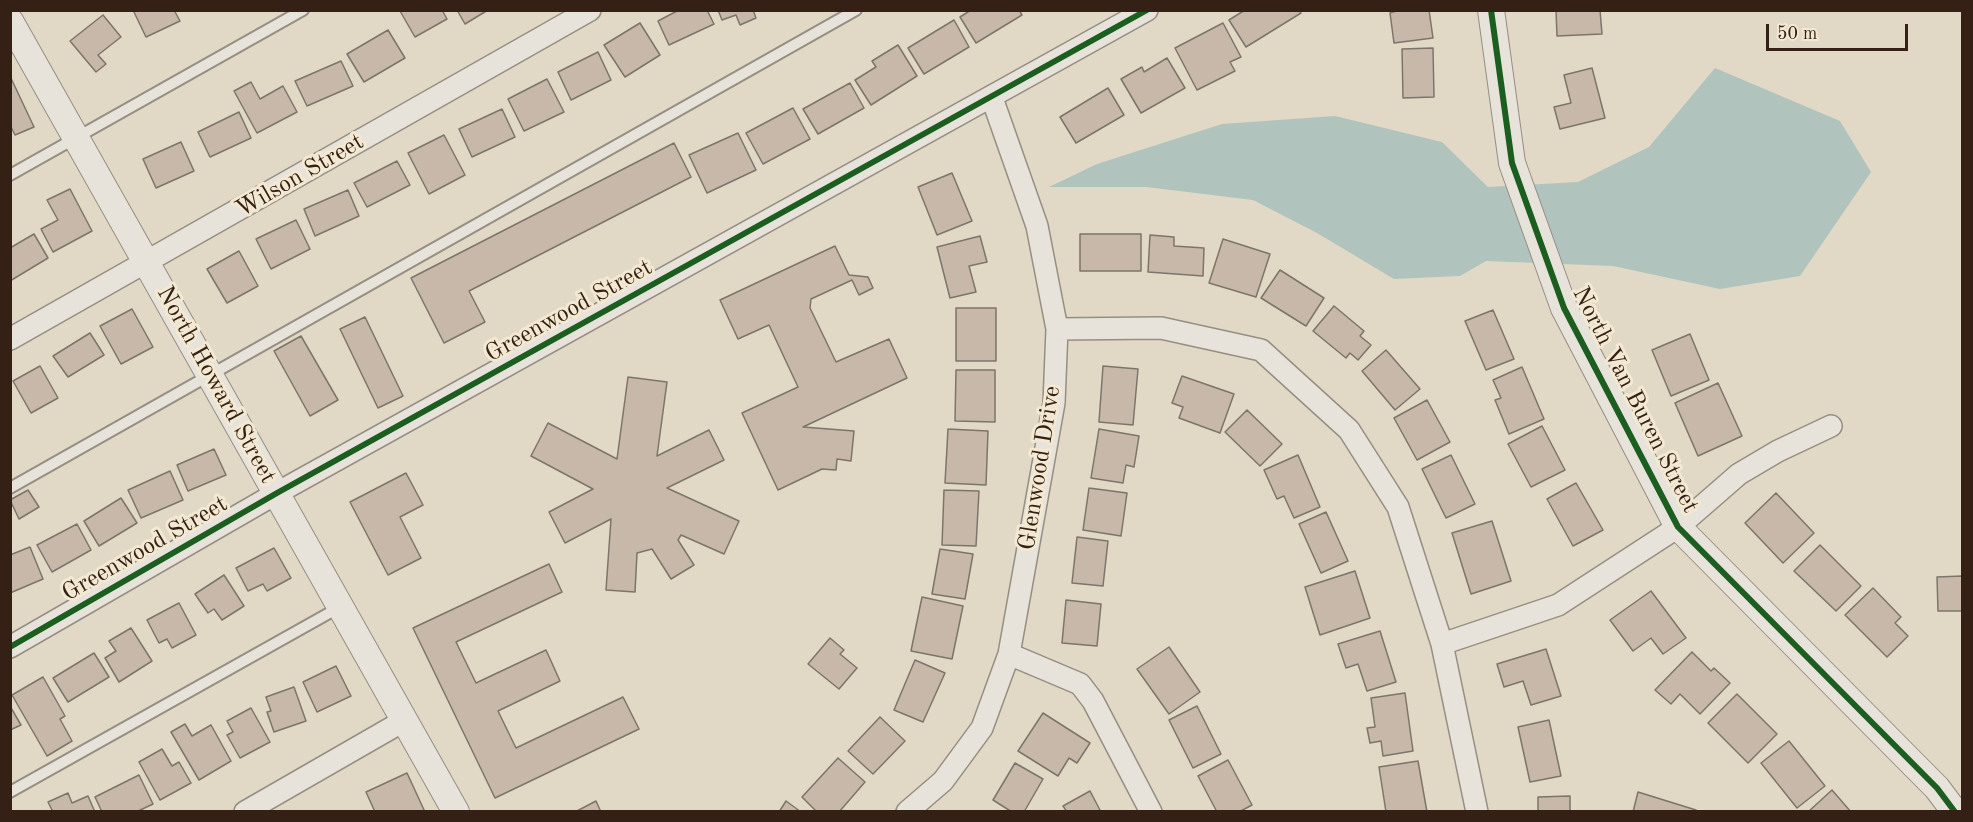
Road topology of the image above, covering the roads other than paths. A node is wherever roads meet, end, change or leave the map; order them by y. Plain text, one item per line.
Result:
1 (19, 10) edge
2 (303, 10) edge
3 (590, 10) edge
4 (856, 10) edge
5 (1147, 10) edge
6 (1491, 10) edge
7 (10, 15) edge
8 (10, 21) edge
9 (992, 98) junction
10 (76, 138) junction
11 (10, 175) edge
12 (147, 263) junction
13 (1057, 328) junction
14 (10, 339) edge
15 (211, 376) junction
16 (1831, 426) dead end
17 (10, 488) edge
18 (277, 493) junction
19 (1678, 527) junction
20 (340, 606) junction
21 (1442, 644) junction
22 (10, 647) edge
23 (1009, 654) junction
24 (405, 720) junction
25 (10, 792) edge
26 (245, 812) edge
27 (456, 812) edge
28 (907, 812) edge
29 (1151, 812) edge
30 (1477, 812) edge
31 (1955, 812) edge

1 - 7 street
2 - 10 lane
3 - 12 street, Wilson Street
4 - 15 lane
5 - 9 street, Greenwood Street
6 - 19 street, North Van Buren Street
8 - 10 street, North Howard Street
9 - 13 street, Glenwood Drive
9 - 18 street, Greenwood Street
10 - 11 lane
10 - 12 street, North Howard Street
12 - 14 street, Wilson Street
12 - 15 street, North Howard Street
13 - 21 street
13 - 23 street, Glenwood Drive
15 - 17 lane
15 - 18 street, North Howard Street
16 - 19 street
18 - 20 street, North Howard Street
18 - 22 street, Greenwood Street
19 - 21 street
19 - 31 street, North Van Buren Street
20 - 24 street, North Howard Street
20 - 25 lane
21 - 30 street
23 - 28 street, Glenwood Drive
23 - 29 street
24 - 26 street
24 - 27 street, North Howard Street

